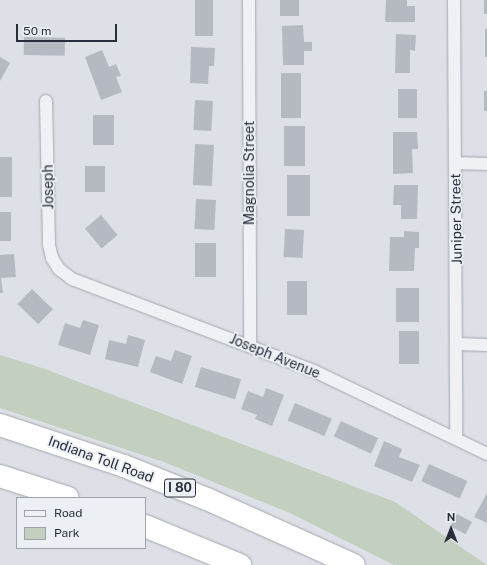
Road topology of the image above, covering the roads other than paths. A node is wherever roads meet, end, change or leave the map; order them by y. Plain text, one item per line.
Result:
1 (248, 0) edge
2 (454, 0) edge
3 (46, 102) dead end
4 (456, 163) junction
5 (487, 164) edge
6 (59, 270) joint
7 (457, 344) junction
8 (250, 345) junction
9 (487, 345) edge
10 (0, 425) edge
11 (456, 438) junction
12 (487, 454) edge
13 (0, 476) edge
14 (65, 497) edge
15 (146, 526) edge
16 (240, 565) edge
17 (354, 565) edge

1 - 8 street, Magnolia Street
2 - 4 street, Juniper Street
3 - 6 street, Joseph
4 - 5 street
4 - 7 street, Juniper Street
6 - 8 street, Joseph Avenue
7 - 9 street
7 - 11 street, Juniper Street
8 - 11 street, Joseph Avenue
10 - 17 highway, Indiana Toll Road / I 80
11 - 12 street, Joseph Avenue
13 - 14 highway
15 - 16 highway

